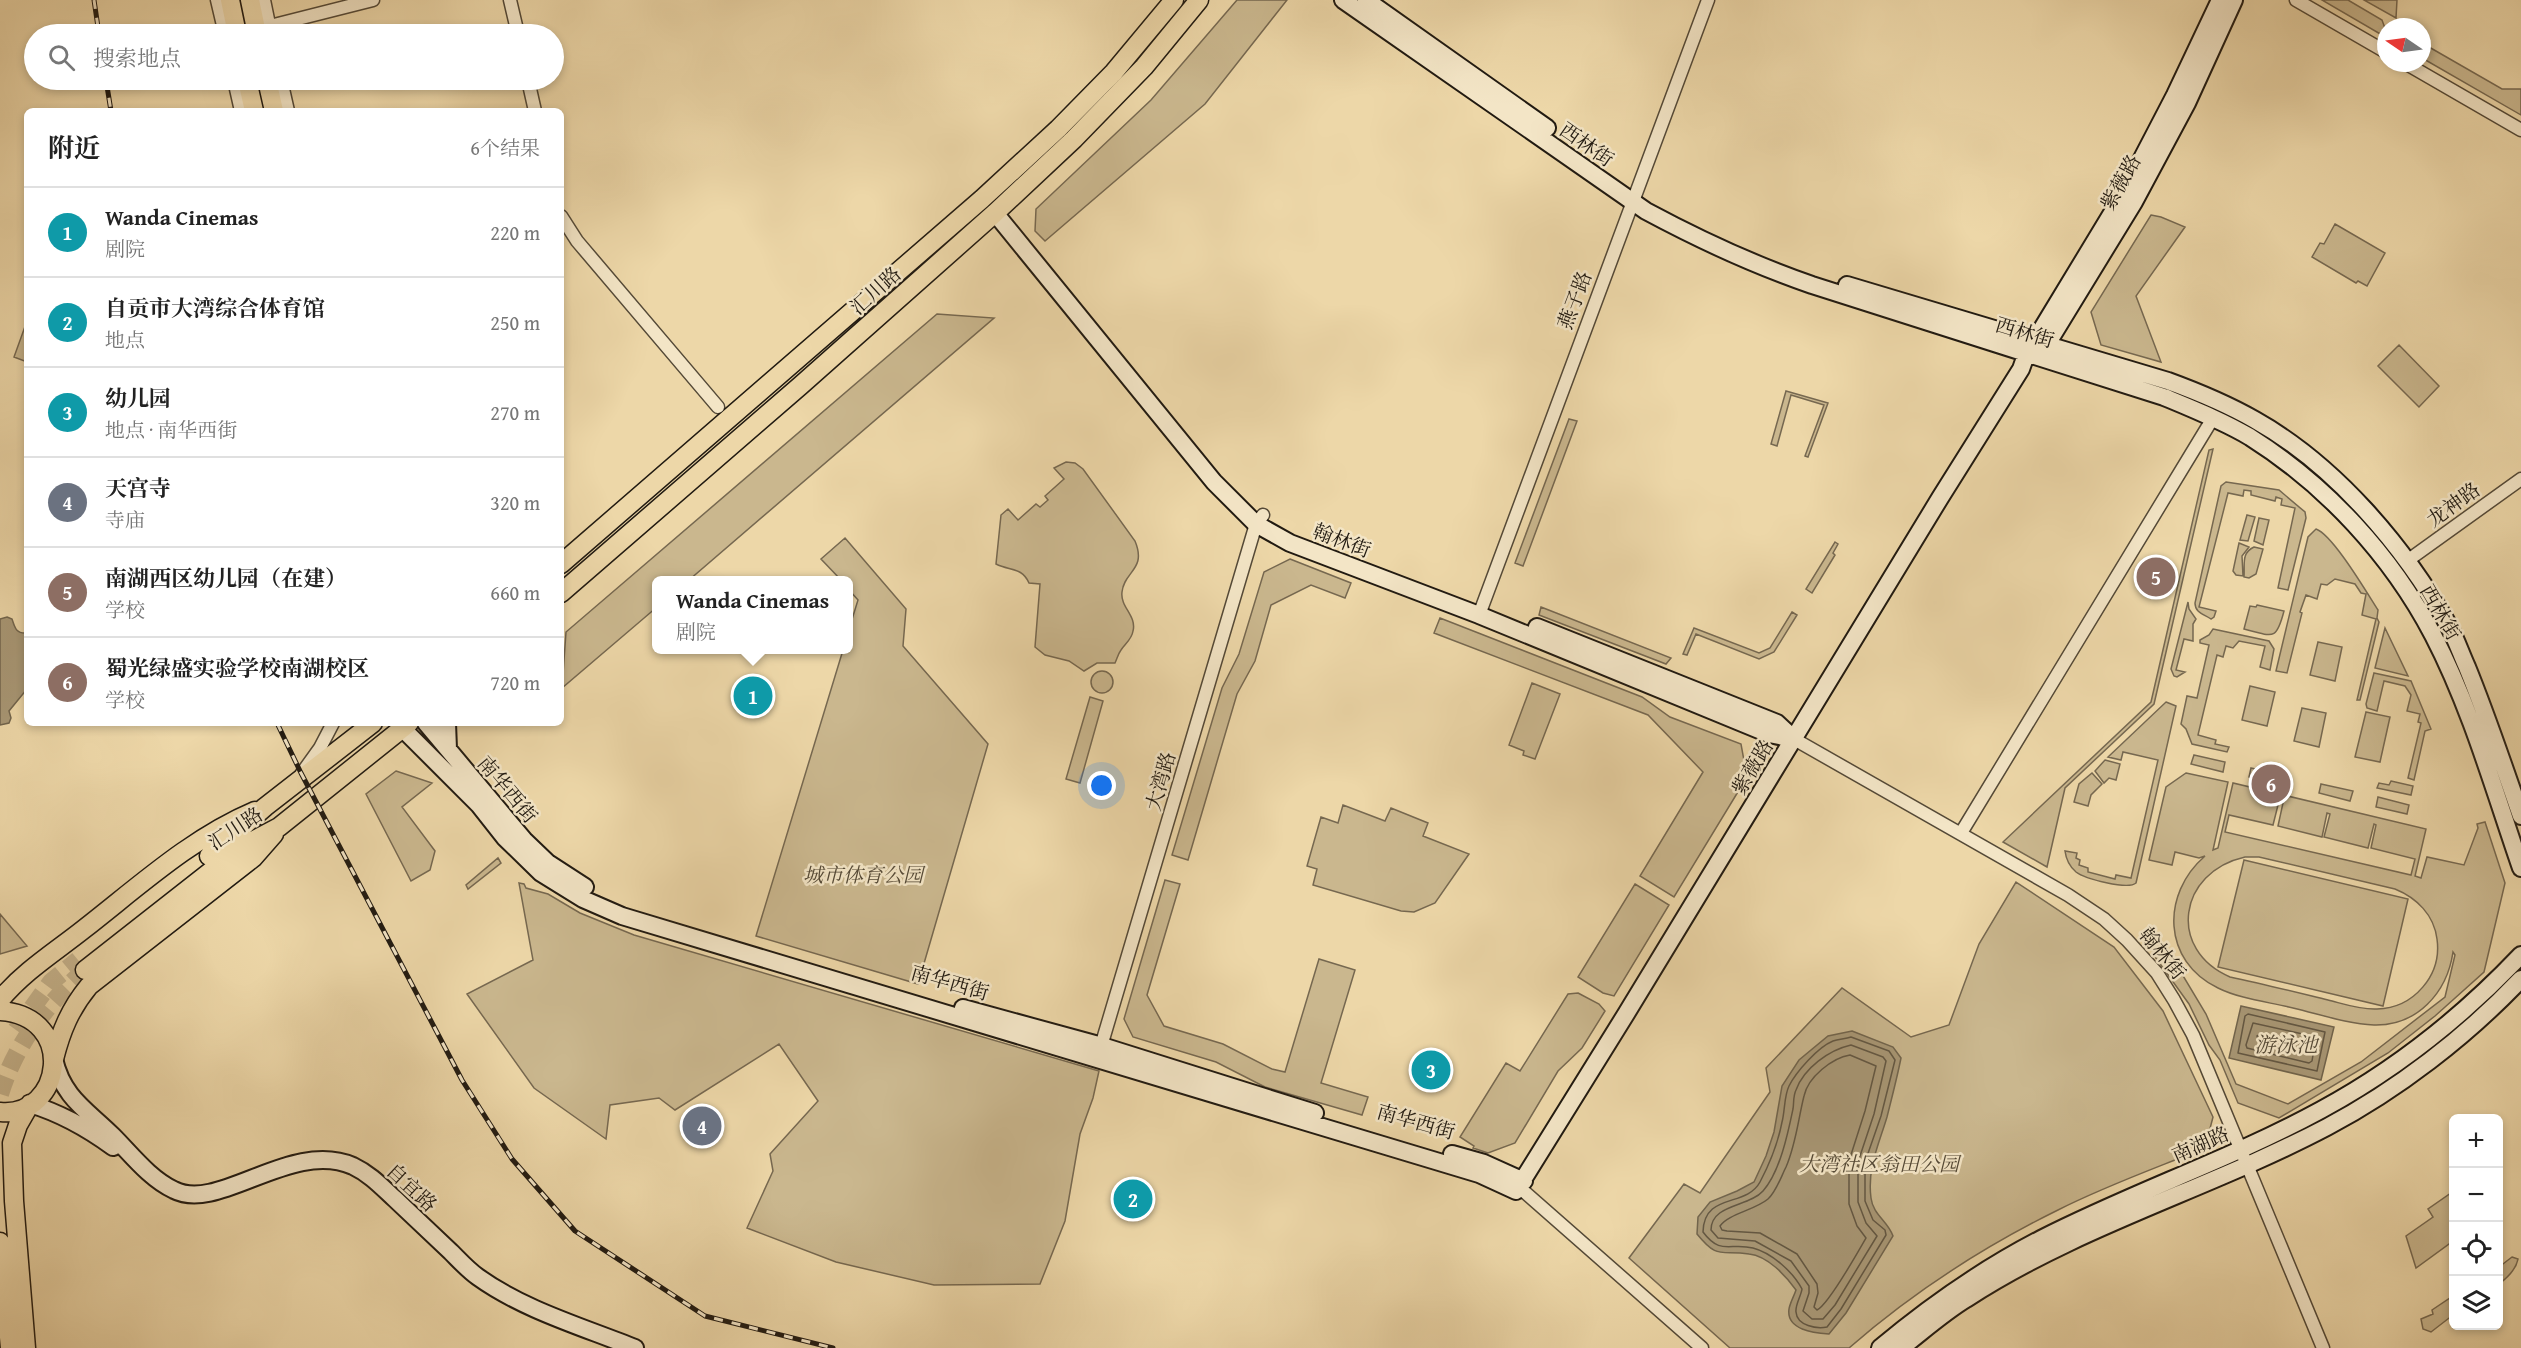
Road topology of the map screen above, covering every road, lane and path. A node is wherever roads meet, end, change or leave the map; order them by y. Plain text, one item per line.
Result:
1 (217, 0) edge
2 (230, 0) edge
3 (250, 0) edge
4 (264, 0) edge
5 (373, 0) edge
6 (510, 0) edge
7 (1174, 0) edge
8 (1199, 0) edge
9 (1342, 0) edge
10 (1366, 0) edge
11 (1708, 0) edge
12 (2220, 0) edge
13 (2234, 0) edge
14 (2296, 0) edge
15 (223, 24) edge
16 (235, 24) edge
17 (262, 24) edge
18 (266, 24) edge
19 (293, 24) edge
20 (516, 24) edge
21 (2377, 47) edge
22 (2421, 72) edge
23 (236, 90) edge
24 (249, 90) edge
25 (269, 90) edge
26 (283, 90) edge
27 (530, 90) edge
28 (240, 108) edge
29 (253, 108) edge
30 (273, 108) edge
31 (287, 108) edge
32 (534, 108) edge
33 (2521, 130) edge
34 (1635, 197) junction
35 (1000, 208) junction
36 (564, 221) edge
37 (2033, 354) junction
38 (718, 407) dead end
39 (2213, 417) junction
40 (2521, 479) edge
41 (1260, 520) junction
42 (564, 561) edge
43 (2407, 561) junction
44 (564, 590) edge
45 (1480, 610) junction
46 (331, 726) edge
47 (368, 726) edge
48 (402, 726) edge
49 (404, 726) edge
50 (428, 726) edge
51 (447, 726) edge
52 (1794, 739) junction
53 (448, 750) junction
54 (295, 783) junction
55 (265, 807) junction
56 (2521, 816) edge
57 (279, 827) junction
58 (1961, 833) junction
59 (2521, 868) edge
60 (2521, 955) edge
61 (2521, 979) edge
62 (0, 1000) edge
63 (0, 1011) edge
64 (1100, 1052) junction
65 (54, 1059) junction
66 (30, 1104) junction
67 (0, 1112) edge
68 (2240, 1149) junction
69 (2247, 1165) junction
70 (144, 1167) junction
71 (1522, 1184) junction
72 (0, 1242) edge
73 (10, 1348) edge
74 (26, 1348) edge
75 (635, 1348) edge
76 (1702, 1348) edge
77 (1880, 1348) edge
78 (1901, 1348) edge
79 (2323, 1348) edge

1 - 15 street
2 - 16 main road
3 - 17 main road
4 - 18 street
5 - 19 street
6 - 20 street
7 - 42 main road, 汇川路
8 - 35 main road, 汇川路
9 - 34 main road, 西林街
10 - 34 main road, 西林街
11 - 34 street, 燕子路
12 - 37 main road, 紫薇路
13 - 37 main road, 紫薇路
14 - 21 street
22 - 33 street
23 - 28 street
24 - 29 main road
25 - 30 main road
26 - 31 street
27 - 32 street
34 - 37 main road, 西林街
34 - 45 street, 燕子路
35 - 41 main road, 翰林街
35 - 44 main road, 汇川路
36 - 38 street
37 - 39 main road, 西林街
37 - 43 main road, 西林街
37 - 52 main road, 紫薇路
39 - 58 street
39 - 59 main road, 西林街
40 - 43 street, 龙神路
41 - 45 main road, 翰林街
41 - 64 street, 大湾路
43 - 56 main road, 西林街
45 - 52 main road, 翰林街
46 - 54 street
47 - 54 main road, 汇川路
48 - 57 main road, 汇川路
49 - 64 main road, 南华西街
50 - 53 main road, 南华西街
51 - 53 main road
52 - 58 street, 翰林街
52 - 71 main road, 紫薇路
53 - 64 main road, 南华西街
54 - 55 main road, 汇川路
55 - 57 main road, 汇川路
55 - 62 main road
57 - 65 main road
58 - 68 street, 翰林街
60 - 68 main road, 南湖路
61 - 69 main road, 南湖路
63 - 65 main road
64 - 71 main road, 南华西街
65 - 66 main road
65 - 70 main road
66 - 67 main road
66 - 70 main road
66 - 74 main road
68 - 69 street, 翰林街
68 - 77 main road, 南湖路
69 - 78 main road, 南湖路
69 - 79 street, 翰林街
70 - 75 main road, 自宜路
71 - 76 street, 南华西街
72 - 73 main road

